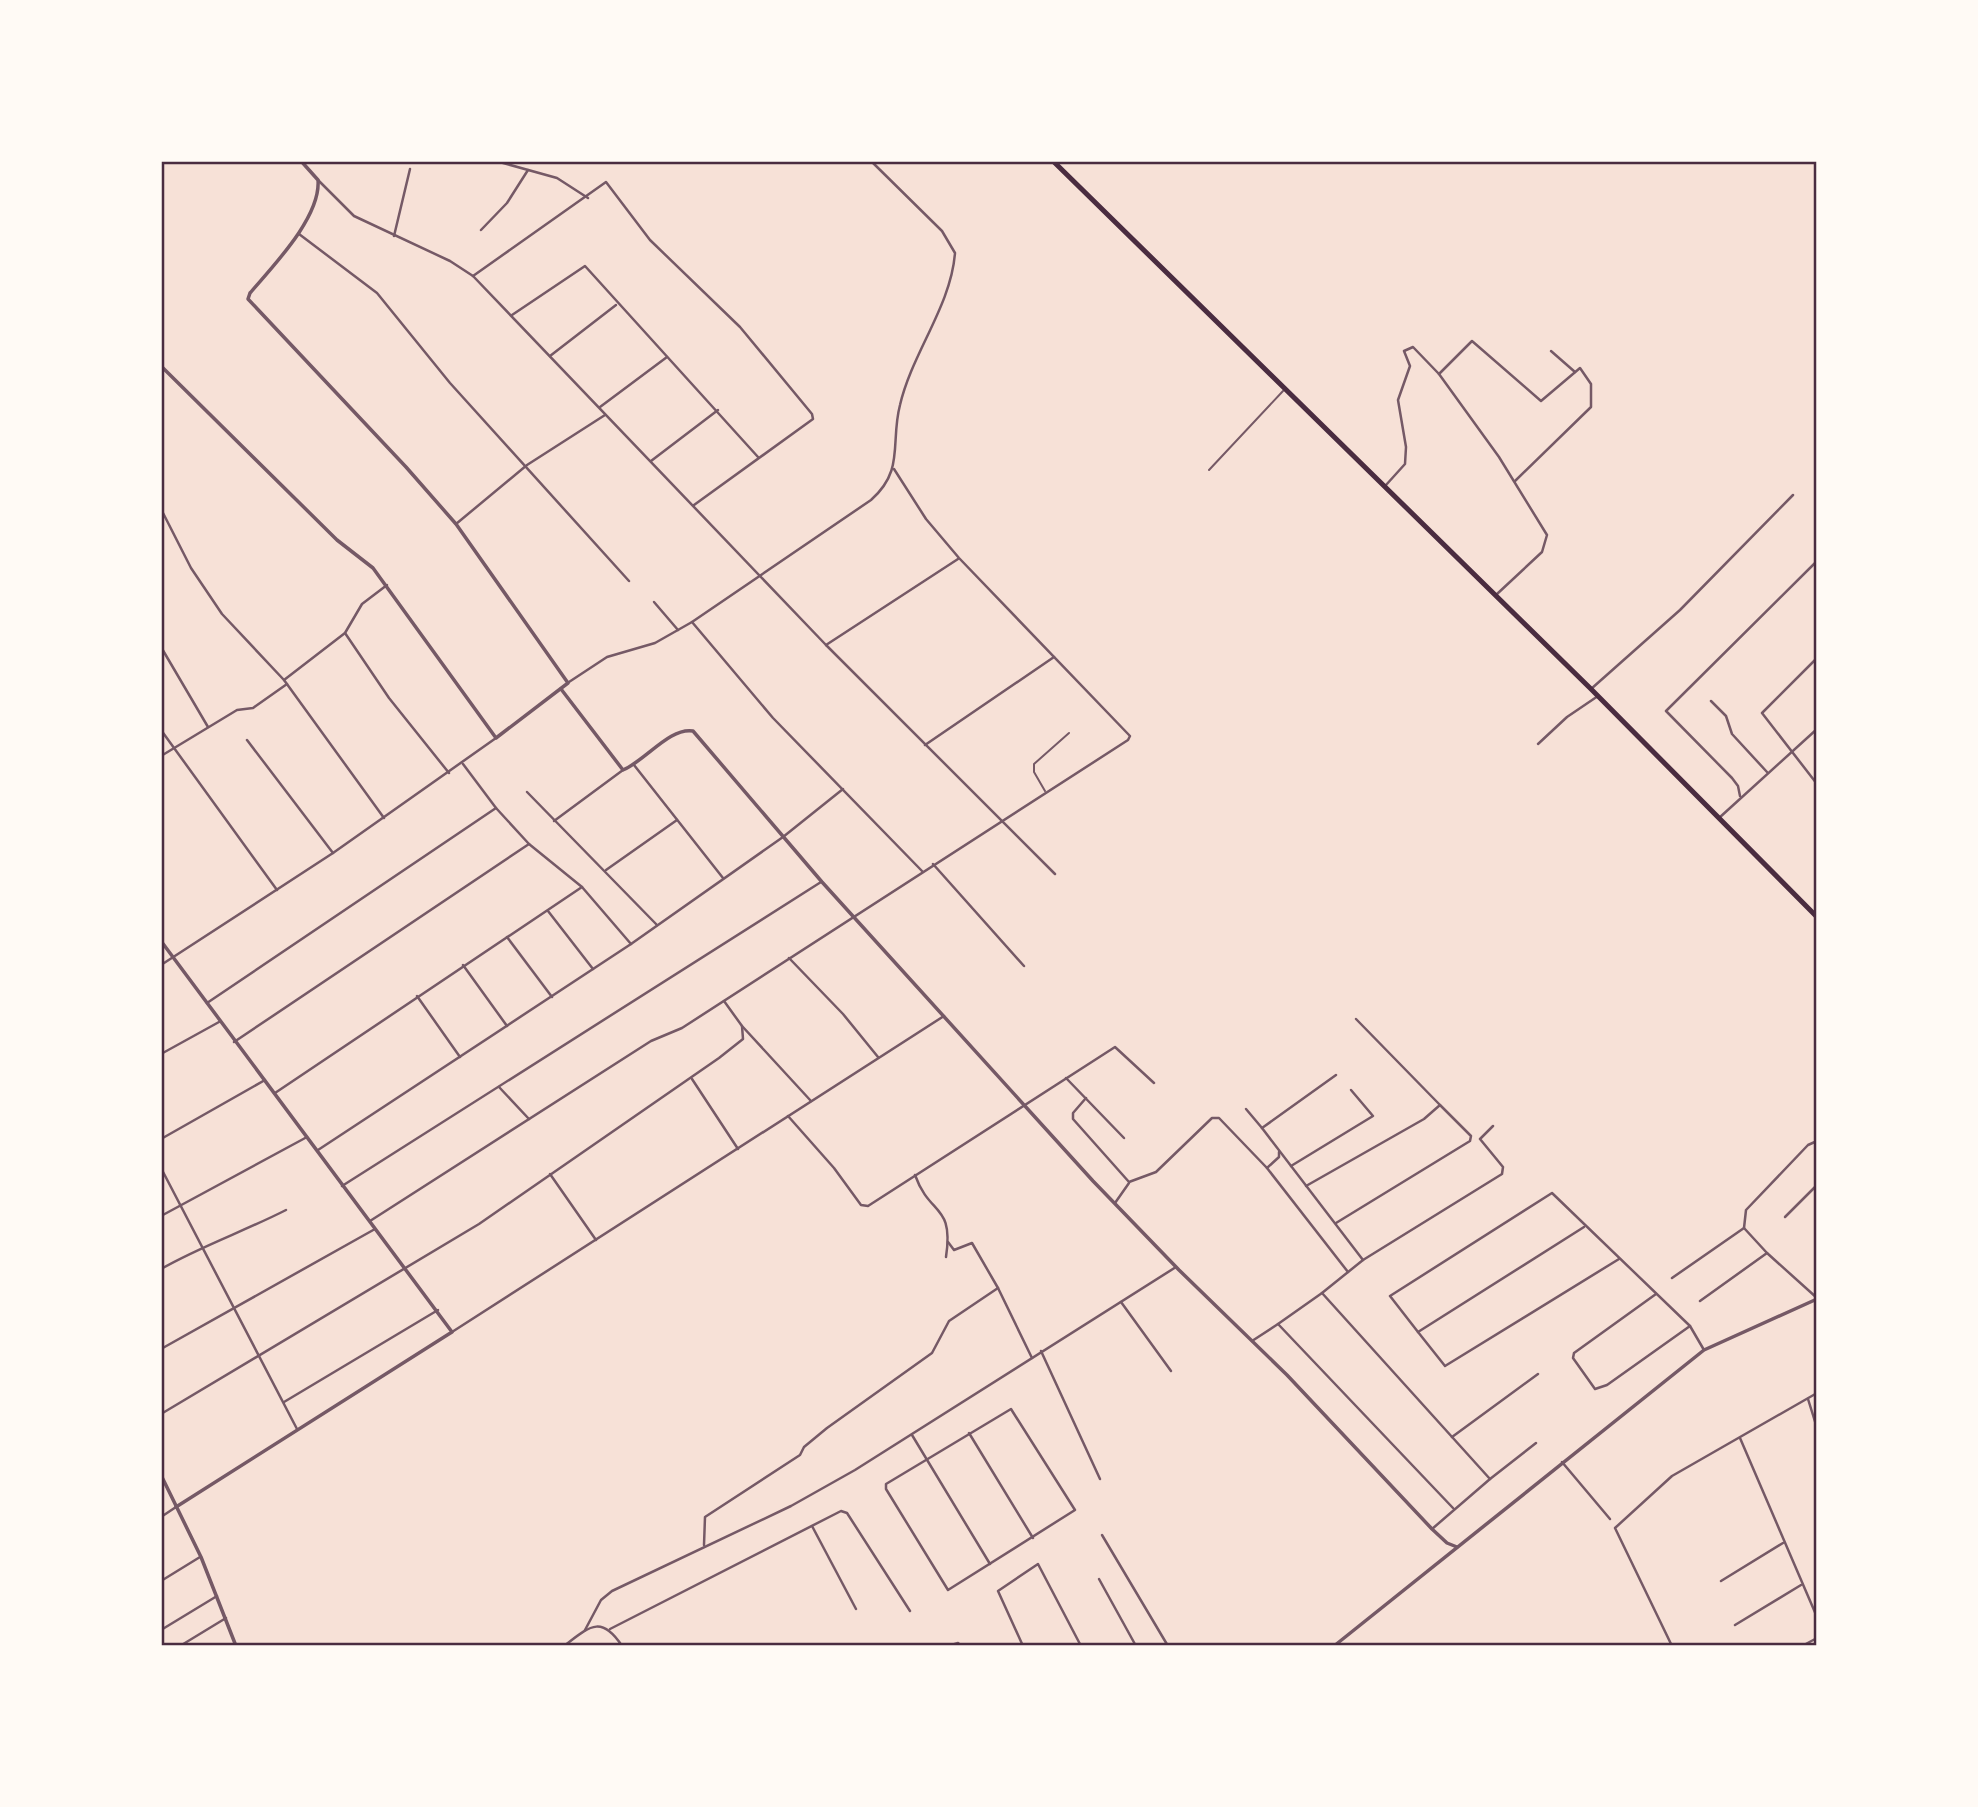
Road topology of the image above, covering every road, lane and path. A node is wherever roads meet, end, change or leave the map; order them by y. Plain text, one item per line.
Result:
1 (301, 161) edge
2 (496, 161) edge
3 (871, 161) edge
4 (1053, 161) edge
5 (410, 169) dead end
6 (528, 170) junction
7 (318, 180) junction
8 (588, 198) junction
9 (481, 230) dead end
10 (299, 234) junction
11 (394, 236) junction
12 (474, 276) junction
13 (617, 304) junction
14 (512, 315) junction
15 (1551, 351) dead end
16 (550, 356) junction
17 (668, 356) junction
18 (161, 366) edge
19 (1574, 372) junction
20 (1439, 374) junction
21 (1284, 390) junction
22 (600, 407) junction
23 (718, 410) junction
24 (606, 414) junction
25 (758, 457) junction
26 (650, 461) junction
27 (527, 465) junction
28 (894, 469) junction
29 (1209, 470) dead end
30 (1515, 481) junction
31 (1384, 488) junction
32 (1793, 495) dead end
33 (694, 505) junction
34 (161, 509) edge
35 (456, 524) junction
36 (959, 558) junction
37 (1817, 561) edge
38 (760, 577) junction
39 (629, 581) dead end
40 (387, 585) junction
41 (1495, 596) junction
42 (654, 602) dead end
43 (692, 622) junction
44 (678, 629) junction
45 (345, 633) junction
46 (826, 645) junction
47 (161, 648) edge
48 (1054, 657) junction
49 (1817, 658) edge
50 (284, 680) junction
51 (568, 683) junction
52 (287, 684) junction
53 (561, 689) junction
54 (1591, 689) junction
55 (1598, 696) junction
56 (1711, 701) dead end
57 (208, 727) junction
58 (1817, 729) edge
59 (161, 730) edge
60 (1069, 733) dead end
61 (496, 738) junction
62 (247, 740) dead end
63 (1538, 744) dead end
64 (925, 745) junction
65 (173, 749) junction
66 (1791, 751) junction
67 (161, 757) edge
68 (463, 764) junction
69 (634, 765) junction
70 (624, 770) junction
71 (1767, 772) junction
72 (449, 773) junction
73 (1817, 784) edge
74 (843, 789) junction
75 (1045, 791) junction
76 (527, 792) dead end
77 (1740, 796) junction
78 (496, 808) junction
79 (384, 818) junction
80 (1719, 818) junction
81 (677, 820) junction
82 (554, 821) junction
83 (999, 821) junction
84 (783, 837) junction
85 (529, 844) junction
86 (333, 853) junction
87 (933, 864) junction
88 (606, 870) junction
89 (922, 871) junction
90 (1055, 874) dead end
91 (723, 878) junction
92 (822, 882) junction
93 (582, 887) junction
94 (277, 890) junction
95 (548, 910) junction
96 (853, 916) junction
97 (1817, 917) edge
98 (657, 925) junction
99 (507, 937) junction
100 (161, 941) edge
101 (631, 944) junction
102 (174, 958) junction
103 (789, 958) junction
104 (161, 965) edge
105 (463, 965) junction
106 (1024, 966) dead end
107 (593, 969) junction
108 (417, 996) junction
109 (552, 997) junction
110 (724, 1001) junction
111 (207, 1003) junction
112 (944, 1016) junction
113 (1356, 1019) dead end
114 (219, 1021) junction
115 (507, 1026) junction
116 (742, 1026) junction
117 (234, 1042) junction
118 (161, 1054) edge
119 (878, 1057) junction
120 (460, 1058) junction
121 (1336, 1075) dead end
122 (1065, 1077) junction
123 (692, 1078) junction
124 (265, 1080) junction
125 (1154, 1083) dead end
126 (499, 1087) junction
127 (1351, 1090) dead end
128 (275, 1093) junction
129 (1086, 1098) junction
130 (811, 1101) junction
131 (1024, 1104) junction
132 (1440, 1105) junction
133 (1247, 1109) dead end
134 (788, 1116) junction
135 (529, 1119) junction
136 (1493, 1126) dead end
137 (1262, 1128) junction
138 (307, 1137) junction
139 (1124, 1138) dead end
140 (161, 1139) edge
141 (1817, 1141) edge
142 (738, 1149) junction
143 (317, 1150) junction
144 (1279, 1152) junction
145 (1291, 1166) junction
146 (161, 1168) edge
147 (1267, 1168) junction
148 (550, 1174) junction
149 (915, 1175) junction
150 (1129, 1182) junction
151 (1817, 1185) edge
152 (342, 1186) junction
153 (1306, 1186) junction
154 (1115, 1203) junction
155 (181, 1205) junction
156 (286, 1210) dead end
157 (161, 1216) edge
158 (1785, 1217) dead end
159 (370, 1221) junction
160 (1336, 1223) junction
161 (1585, 1227) junction
162 (1744, 1228) junction
163 (375, 1229) junction
164 (596, 1240) junction
165 (948, 1242) junction
166 (202, 1247) junction
167 (1766, 1253) junction
168 (946, 1257) dead end
169 (1619, 1259) junction
170 (1363, 1260) junction
171 (1176, 1267) junction
172 (405, 1268) junction
173 (161, 1269) edge
174 (1348, 1272) junction
175 (1672, 1278) dead end
176 (998, 1288) junction
177 (1322, 1293) junction
178 (1657, 1293) junction
179 (1817, 1298) edge
180 (1700, 1301) dead end
181 (1121, 1302) junction
182 (234, 1308) junction
183 (438, 1310) junction
184 (1278, 1324) junction
185 (1689, 1326) junction
186 (452, 1332) junction
187 (1418, 1332) junction
188 (1252, 1341) junction
189 (161, 1349) edge
190 (1704, 1350) junction
191 (1041, 1351) junction
192 (259, 1355) junction
193 (1032, 1358) junction
194 (1171, 1371) dead end
195 (1538, 1374) dead end
196 (1817, 1394) edge
197 (1808, 1398) junction
198 (284, 1402) junction
199 (161, 1414) edge
200 (1817, 1428) edge
201 (298, 1431) junction
202 (969, 1433) junction
203 (912, 1435) junction
204 (1452, 1437) junction
205 (1740, 1437) junction
206 (1536, 1443) dead end
207 (927, 1459) junction
208 (1562, 1462) junction
209 (161, 1476) edge
210 (1100, 1479) dead end
211 (1490, 1479) junction
212 (176, 1507) junction
213 (1453, 1508) junction
214 (161, 1517) edge
215 (1610, 1519) dead end
216 (812, 1526) junction
217 (1432, 1528) junction
218 (1102, 1535) dead end
219 (1033, 1538) junction
220 (1783, 1544) junction
221 (704, 1545) junction
222 (1457, 1546) junction
223 (201, 1557) junction
224 (991, 1564) junction
225 (1098, 1579) dead end
226 (161, 1581) edge
227 (1720, 1581) dead end
228 (1801, 1585) junction
229 (217, 1596) junction
230 (856, 1609) dead end
231 (909, 1611) dead end
232 (1817, 1617) edge
233 (226, 1618) junction
234 (1735, 1625) dead end
235 (610, 1629) junction
236 (161, 1630) edge
237 (585, 1630) junction
238 (1817, 1638) edge
239 (180, 1646) edge
240 (236, 1646) edge
241 (564, 1646) edge
242 (622, 1646) edge
243 (948, 1646) edge
244 (961, 1646) edge
245 (1023, 1646) edge
246 (1081, 1646) edge
247 (1136, 1646) edge
248 (1168, 1646) edge
249 (1334, 1646) edge
250 (1672, 1646) edge
251 (1802, 1646) edge

1 - 7 street
2 - 6 street
3 - 28 street
4 - 21 highway
5 - 11 street
6 - 8 street
6 - 9 street
7 - 10 street
7 - 11 street
8 - 12 street
8 - 25 street
10 - 27 street
10 - 35 street
11 - 12 street
12 - 14 street
13 - 14 street
13 - 16 street
13 - 17 street
14 - 16 street
15 - 19 street
16 - 22 street
17 - 22 street
17 - 23 street
18 - 40 street
19 - 20 street
19 - 30 street
20 - 30 street
20 - 31 street
21 - 29 lane
21 - 31 highway
22 - 24 street
23 - 25 street
23 - 26 street
24 - 26 street
24 - 27 street
25 - 33 street
26 - 33 street
27 - 35 street
27 - 39 street
28 - 36 street
28 - 38 street
30 - 41 street
31 - 41 highway
32 - 54 street
33 - 38 street
34 - 50 street
35 - 51 street
36 - 46 street
36 - 48 street
37 - 77 street
38 - 43 street
38 - 46 street
40 - 45 street
40 - 61 street
41 - 54 highway
42 - 44 street
43 - 44 street
43 - 74 street
44 - 51 street
45 - 50 street
45 - 72 street
46 - 64 street
47 - 57 street
48 - 64 street
48 - 75 street
49 - 66 street
50 - 52 street
51 - 53 street
52 - 57 street
52 - 79 street
53 - 61 street
53 - 70 street
54 - 55 highway
55 - 63 street
55 - 80 highway
56 - 71 street
57 - 65 street
58 - 66 street
59 - 65 street
60 - 75 lane
61 - 68 street
62 - 86 street
64 - 83 street
65 - 67 street
65 - 94 street
66 - 71 street
66 - 73 street
68 - 72 street
68 - 78 street
69 - 70 street
69 - 81 street
69 - 84 street
70 - 82 street
71 - 77 street
72 - 79 street
74 - 84 street
74 - 89 street
75 - 83 street
76 - 82 street
77 - 80 street
78 - 85 street
78 - 111 street
79 - 86 street
80 - 97 highway
81 - 88 street
81 - 91 street
82 - 88 street
83 - 87 street
83 - 90 street
84 - 91 street
84 - 92 street
85 - 93 street
85 - 117 street
86 - 94 street
87 - 89 street
87 - 106 street
88 - 98 street
89 - 96 street
91 - 98 street
92 - 96 street
92 - 126 street
93 - 95 street
93 - 101 street
94 - 102 street
95 - 99 street
95 - 107 street
96 - 103 street
96 - 112 street
98 - 101 street
99 - 105 street
99 - 109 street
100 - 102 street
101 - 107 street
102 - 104 street
102 - 111 street
103 - 110 street
103 - 119 street
105 - 108 street
105 - 115 street
107 - 109 street
108 - 120 street
108 - 128 street
109 - 115 street
110 - 116 street
110 - 135 street
111 - 114 street
112 - 119 street
112 - 131 street
113 - 132 street
114 - 117 street
114 - 118 street
115 - 120 street
116 - 123 street
116 - 130 street
117 - 124 street
119 - 130 street
120 - 143 street
121 - 137 street
122 - 125 street
122 - 129 street
122 - 131 street
123 - 142 street
123 - 148 street
124 - 128 street
124 - 140 street
126 - 135 street
126 - 152 street
127 - 145 street
128 - 138 street
129 - 139 street
129 - 150 street
130 - 134 street
131 - 149 street
131 - 154 street
132 - 153 street
132 - 160 street
133 - 137 street
134 - 142 street
134 - 149 street
135 - 159 street
136 - 170 street
137 - 144 street
138 - 143 street
138 - 155 street
141 - 162 street
142 - 164 street
143 - 152 street
144 - 145 street
144 - 147 street
145 - 153 street
146 - 155 street
147 - 150 street
147 - 174 street
148 - 164 street
148 - 172 street
149 - 165 street
150 - 154 street
151 - 158 street
152 - 159 street
153 - 160 street
154 - 171 street
155 - 157 street
155 - 166 street
156 - 166 street
159 - 163 street
160 - 170 street
161 - 169 street
161 - 187 street
161 - 187 street
162 - 167 street
162 - 175 street
163 - 172 street
163 - 182 street
164 - 186 street
165 - 168 street
165 - 176 street
166 - 173 street
166 - 182 street
167 - 179 street
167 - 180 street
169 - 178 street
169 - 187 street
170 - 174 street
171 - 181 street
171 - 188 street
172 - 183 street
172 - 192 street
174 - 177 street
176 - 193 street
176 - 221 street
177 - 184 street
177 - 204 street
178 - 185 street
178 - 185 street
179 - 190 street
181 - 191 street
181 - 194 street
182 - 189 street
182 - 192 street
183 - 186 street
183 - 198 street
184 - 188 street
184 - 213 street
185 - 190 street
186 - 201 street
188 - 217 street
190 - 208 street
191 - 193 street
191 - 210 street
192 - 198 street
192 - 199 street
193 - 203 street
195 - 204 street
196 - 197 street
197 - 200 street
197 - 205 street
198 - 201 street
201 - 212 street
202 - 207 street
202 - 219 street
202 - 219 street
203 - 207 street
203 - 221 street
204 - 211 street
205 - 220 street
205 - 250 street
206 - 211 street
207 - 224 street
207 - 224 street
208 - 215 street
208 - 222 street
209 - 212 street
211 - 213 street
212 - 214 street
212 - 223 street
213 - 217 street
216 - 230 street
216 - 231 street
216 - 235 street
217 - 222 street
218 - 248 street
219 - 224 street
220 - 227 street
220 - 228 street
221 - 237 street
222 - 249 street
223 - 226 street
223 - 229 street
225 - 247 street
228 - 232 street
228 - 234 street
229 - 233 street
229 - 236 street
233 - 239 street
233 - 240 street
235 - 237 street
235 - 242 street
237 - 241 street
238 - 251 street
243 - 244 street
245 - 246 street

